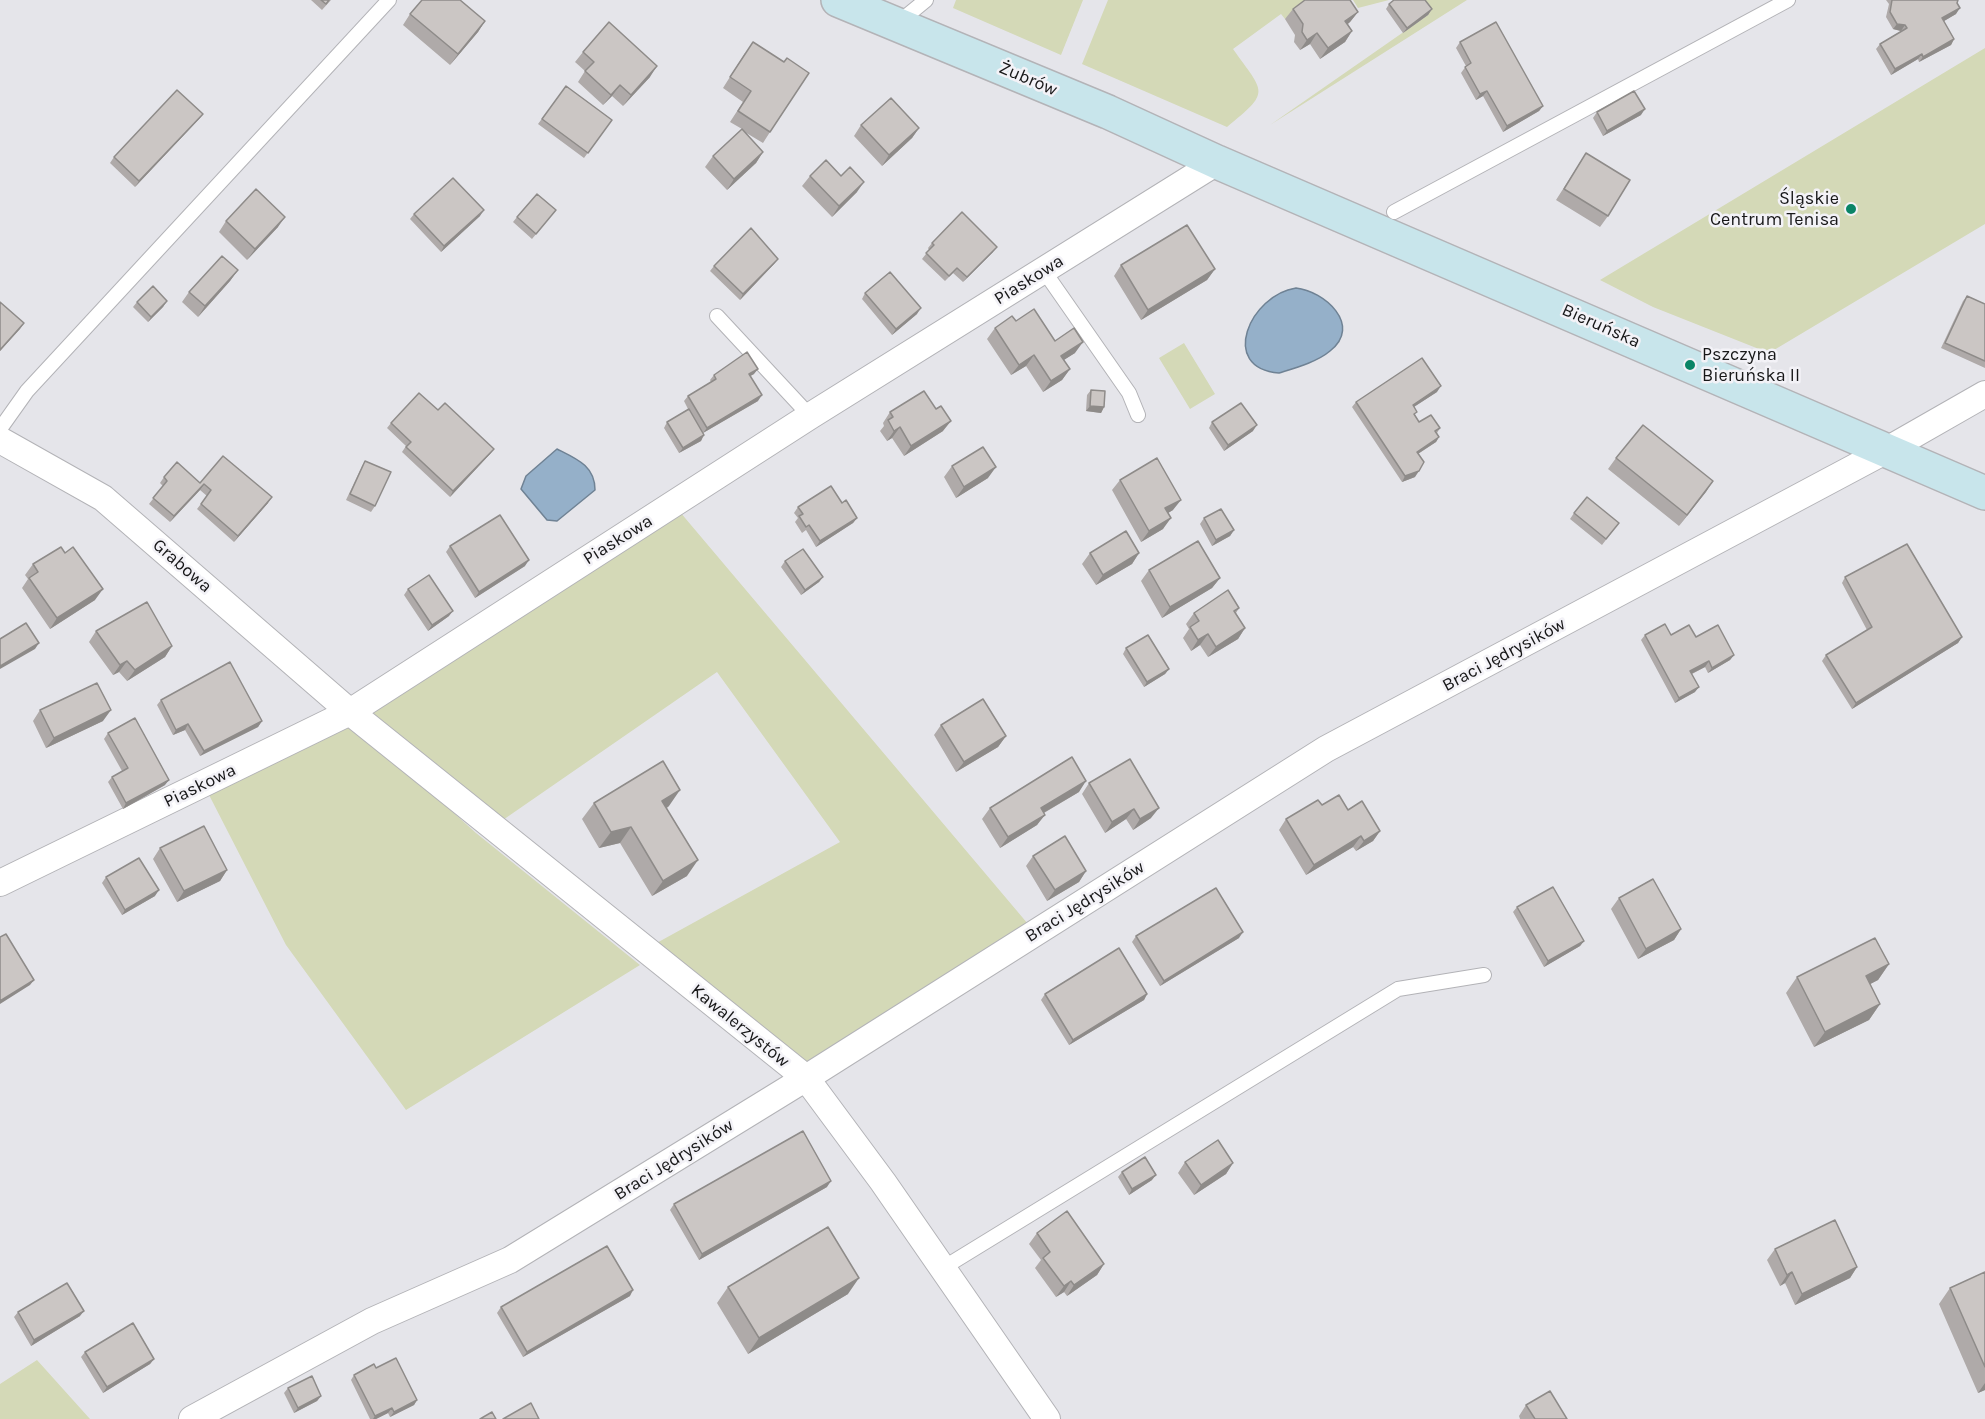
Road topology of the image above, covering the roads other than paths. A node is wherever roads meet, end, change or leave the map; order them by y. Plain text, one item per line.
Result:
1 (389, 0) edge
2 (838, 0) edge
3 (926, 0) edge
4 (1788, 0) edge
5 (896, 24) junction
6 (1217, 162) junction
7 (1394, 212) dead end
8 (1044, 271) junction
9 (717, 316) dead end
10 (1985, 394) edge
11 (1138, 415) dead end
12 (810, 416) junction
13 (0, 429) edge
14 (0, 440) edge
15 (1887, 450) junction
16 (1985, 493) edge
17 (350, 712) junction
18 (0, 883) edge
19 (1484, 975) dead end
20 (806, 1078) junction
21 (943, 1268) junction
22 (192, 1419) edge
23 (1047, 1419) edge

1 - 13 lane
2 - 5 main road, Żubrów
3 - 5 lane
4 - 7 lane
5 - 6 main road, Żubrów
6 - 8 street, Piaskowa
6 - 15 main road, Bieruńska
8 - 11 lane
8 - 12 street, Piaskowa
9 - 12 lane
10 - 15 street, Braci Jędrysików
12 - 17 street, Piaskowa
14 - 17 street, Grabowa
15 - 16 main road, Bieruńska
15 - 20 street, Braci Jędrysików
17 - 18 street, Piaskowa
17 - 20 street, Kawalerzystów
19 - 21 lane
20 - 21 street, Kawalerzystów
20 - 22 street, Braci Jędrysików
21 - 23 street, Kawalerzystów

